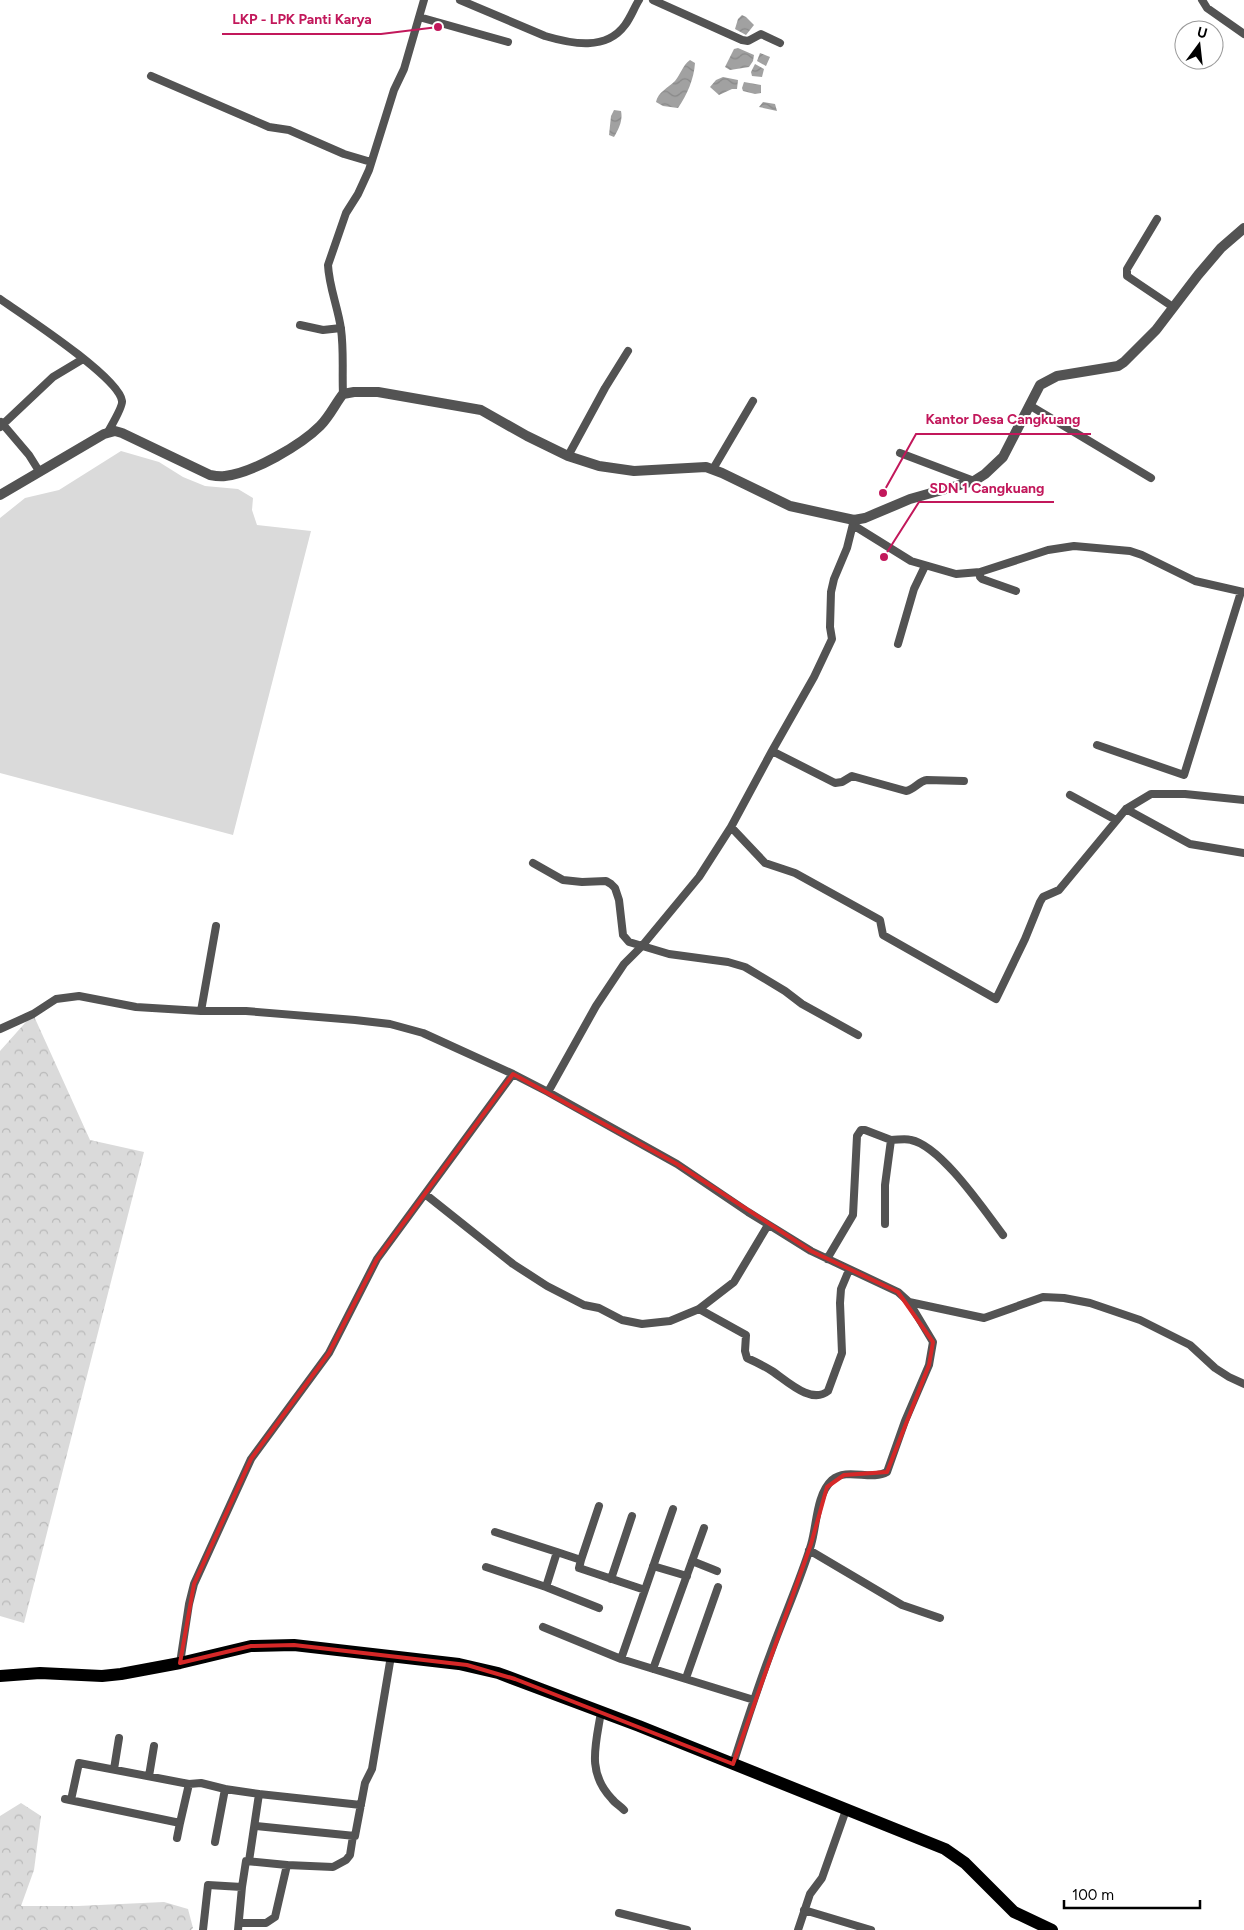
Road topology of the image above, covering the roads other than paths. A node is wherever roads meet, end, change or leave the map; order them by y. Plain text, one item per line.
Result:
1 (424, 0) edge
2 (460, 0) edge
3 (638, 0) edge
4 (653, 0) edge
5 (1202, 0) edge
6 (419, 17) junction
7 (1244, 34) edge
8 (508, 42) dead end
9 (780, 44) dead end
10 (151, 76) dead end
11 (371, 162) junction
12 (1157, 219) dead end
13 (1244, 228) edge
14 (0, 299) edge
15 (1173, 307) junction
16 (300, 325) dead end
17 (341, 328) junction
18 (628, 351) dead end
19 (83, 359) junction
20 (343, 394) junction
21 (753, 401) dead end
22 (1029, 406) junction
23 (1, 424) edge
24 (108, 432) junction
25 (900, 453) dead end
26 (568, 456) junction
27 (713, 470) junction
28 (39, 471) junction
29 (1151, 478) dead end
30 (974, 481) junction
31 (0, 495) edge
32 (854, 522) junction
33 (925, 566) junction
34 (980, 572) junction
35 (1016, 591) dead end
36 (1242, 592) edge
37 (898, 644) dead end
38 (1097, 744) dead end
39 (772, 751) junction
40 (964, 781) dead end
41 (1070, 796) dead end
42 (1244, 800) edge
43 (1126, 809) junction
44 (1116, 820) junction
45 (731, 827) junction
46 (1244, 853) edge
47 (532, 863) dead end
48 (216, 926) dead end
49 (642, 946) junction
50 (201, 1011) junction
51 (0, 1029) edge
52 (858, 1035) dead end
53 (513, 1074) junction
54 (548, 1092) junction
55 (892, 1140) junction
56 (425, 1194) junction
57 (885, 1224) dead end
58 (768, 1225) junction
59 (1003, 1235) dead end
60 (827, 1259) junction
61 (849, 1270) junction
62 (909, 1302) junction
63 (699, 1309) junction
64 (1244, 1384) edge
65 (599, 1506) dead end
66 (673, 1509) dead end
67 (632, 1516) dead end
68 (704, 1528) dead end
69 (495, 1532) dead end
70 (809, 1550) junction
71 (557, 1552) junction
72 (582, 1560) junction
73 (692, 1561) junction
74 (654, 1566) junction
75 (486, 1567) dead end
76 (717, 1571) dead end
77 (687, 1576) junction
78 (611, 1578) junction
79 (546, 1587) junction
80 (718, 1587) dead end
81 (645, 1590) junction
82 (599, 1608) dead end
83 (940, 1618) dead end
84 (543, 1627) dead end
85 (391, 1656) junction
86 (621, 1659) junction
87 (180, 1663) junction
88 (653, 1669) junction
89 (0, 1676) edge
90 (686, 1678) junction
91 (754, 1700) junction
92 (601, 1712) junction
93 (119, 1738) dead end
94 (154, 1746) dead end
95 (733, 1764) junction
96 (114, 1769) junction
97 (149, 1776) junction
98 (188, 1784) junction
99 (225, 1789) junction
100 (259, 1794) junction
101 (361, 1805) junction
102 (624, 1810) dead end
103 (846, 1810) junction
104 (180, 1823) junction
105 (256, 1826) junction
106 (353, 1836) junction
107 (177, 1838) dead end
108 (215, 1842) dead end
109 (250, 1861) junction
110 (287, 1865) junction
111 (242, 1887) junction
112 (804, 1910) junction
113 (619, 1913) dead end
114 (238, 1926) edge
115 (203, 1930) edge
116 (687, 1930) edge
117 (798, 1930) edge
118 (871, 1930) edge
119 (1052, 1930) edge

1 - 6 street
2 - 3 street
4 - 9 street
5 - 7 street
6 - 8 street
6 - 11 street
10 - 11 street
11 - 17 street
12 - 15 street
13 - 15 street
14 - 19 street
15 - 22 street
16 - 17 street
17 - 20 street
18 - 26 street
19 - 23 street
19 - 24 street
20 - 24 street
20 - 26 street
21 - 27 street
22 - 29 street
22 - 30 street
23 - 28 street
24 - 28 street
25 - 30 street
26 - 27 street
27 - 32 street
28 - 31 street
30 - 32 street
32 - 33 street
32 - 39 street
33 - 34 street
33 - 37 street
34 - 35 street
34 - 36 street
36 - 38 street
39 - 40 street
39 - 45 street
41 - 44 street
42 - 43 street
43 - 44 street
43 - 46 street
44 - 45 street
45 - 49 street
47 - 49 street
48 - 50 street
49 - 52 street
49 - 54 street
50 - 51 street
50 - 53 street
53 - 54 street
53 - 56 street
54 - 58 street
55 - 57 street
55 - 59 street
55 - 60 street
56 - 63 street
56 - 87 street
58 - 60 street
58 - 63 street
60 - 61 street
61 - 62 street
61 - 63 street
62 - 64 street
62 - 70 street
65 - 72 street
66 - 74 street
67 - 78 street
68 - 73 street
69 - 71 street
70 - 83 street
70 - 91 street
71 - 72 street
71 - 79 street
72 - 78 street
73 - 76 street
73 - 77 street
74 - 77 street
74 - 81 street
75 - 79 street
77 - 88 street
78 - 81 street
79 - 82 street
80 - 90 street
81 - 86 street
84 - 86 street
85 - 87 main road
85 - 92 main road
85 - 101 street
86 - 88 street
87 - 89 main road
88 - 90 street
90 - 91 street
91 - 95 street
92 - 95 main road
92 - 102 street
93 - 96 street
94 - 97 street
95 - 103 main road
96 - 97 street
96 - 104 street
97 - 98 street
98 - 99 street
98 - 104 street
99 - 100 street
99 - 108 street
100 - 101 street
100 - 105 street
101 - 106 street
103 - 112 street
103 - 119 main road
104 - 107 street
105 - 106 street
105 - 109 street
106 - 110 street
109 - 110 street
109 - 111 street
110 - 114 street
111 - 114 street
111 - 115 street
112 - 117 street
112 - 118 street
113 - 116 street

